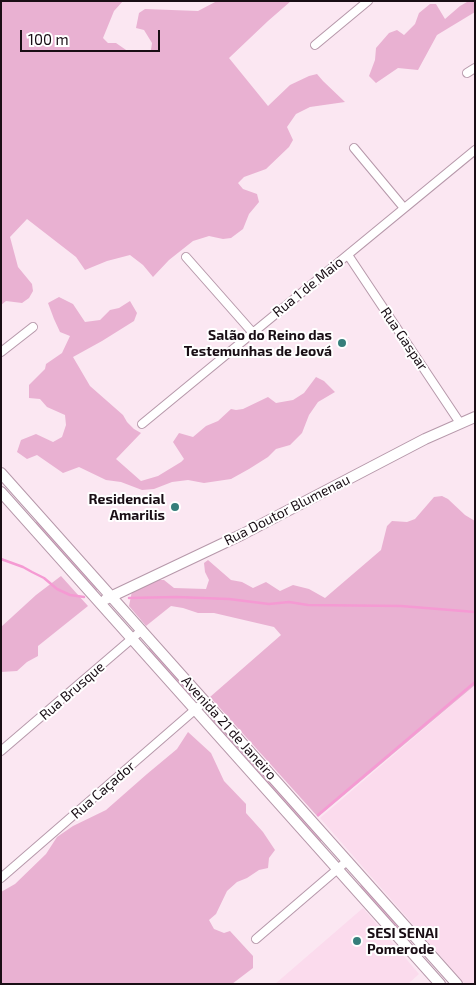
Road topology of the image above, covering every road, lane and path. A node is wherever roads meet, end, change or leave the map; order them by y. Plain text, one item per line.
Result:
1 (368, 1) edge
2 (315, 45) dead end
3 (475, 68) edge
4 (467, 73) dead end
5 (354, 148) dead end
6 (475, 150) edge
7 (404, 208) junction
8 (348, 255) junction
9 (186, 257) dead end
10 (33, 327) dead end
11 (253, 333) junction
12 (1, 352) edge
13 (475, 417) edge
14 (460, 423) junction
15 (142, 424) dead end
16 (1, 473) edge
17 (1, 492) edge
18 (36, 511) junction
19 (26, 520) junction
20 (112, 597) junction
21 (100, 602) junction
22 (142, 630) junction
23 (132, 639) junction
24 (205, 701) junction
25 (195, 709) junction
26 (1, 751) edge
27 (347, 861) junction
28 (338, 869) junction
29 (1, 878) edge
30 (256, 939) dead end
31 (433, 958) junction
32 (424, 966) junction
33 (440, 984) edge
34 (456, 984) edge

1 - 2 street
3 - 4 street
5 - 7 street
6 - 7 street, Rua 1 de Maio
7 - 8 street, Rua 1 de Maio
8 - 11 street, Rua 1 de Maio
8 - 14 street, Rua Gaspar
9 - 11 street
10 - 12 street
11 - 15 street, Rua 1 de Maio
13 - 14 street, Rua Doutor Blumenau
14 - 20 street, Rua Doutor Blumenau
16 - 18 street, Avenida 21 de Janeiro
17 - 19 street, Avenida 21 de Janeiro
18 - 19 street
18 - 20 street, Avenida 21 de Janeiro
19 - 21 street, Avenida 21 de Janeiro
20 - 21 street, Rua Doutor Blumenau
20 - 22 street, Avenida 21 de Janeiro
21 - 23 street, Avenida 21 de Janeiro
22 - 23 street, Rua Brusque
22 - 24 street, Avenida 21 de Janeiro
23 - 25 street, Avenida 21 de Janeiro
23 - 26 street, Rua Brusque
24 - 25 street, Rua Caçador
24 - 27 street, Avenida 21 de Janeiro
25 - 28 street, Avenida 21 de Janeiro
25 - 29 street, Rua Caçador
27 - 28 street
27 - 31 street, Avenida 21 de Janeiro
28 - 30 street
28 - 32 street, Avenida 21 de Janeiro
31 - 32 street
31 - 34 street, Avenida 21 de Janeiro
32 - 33 street, Avenida 21 de Janeiro

